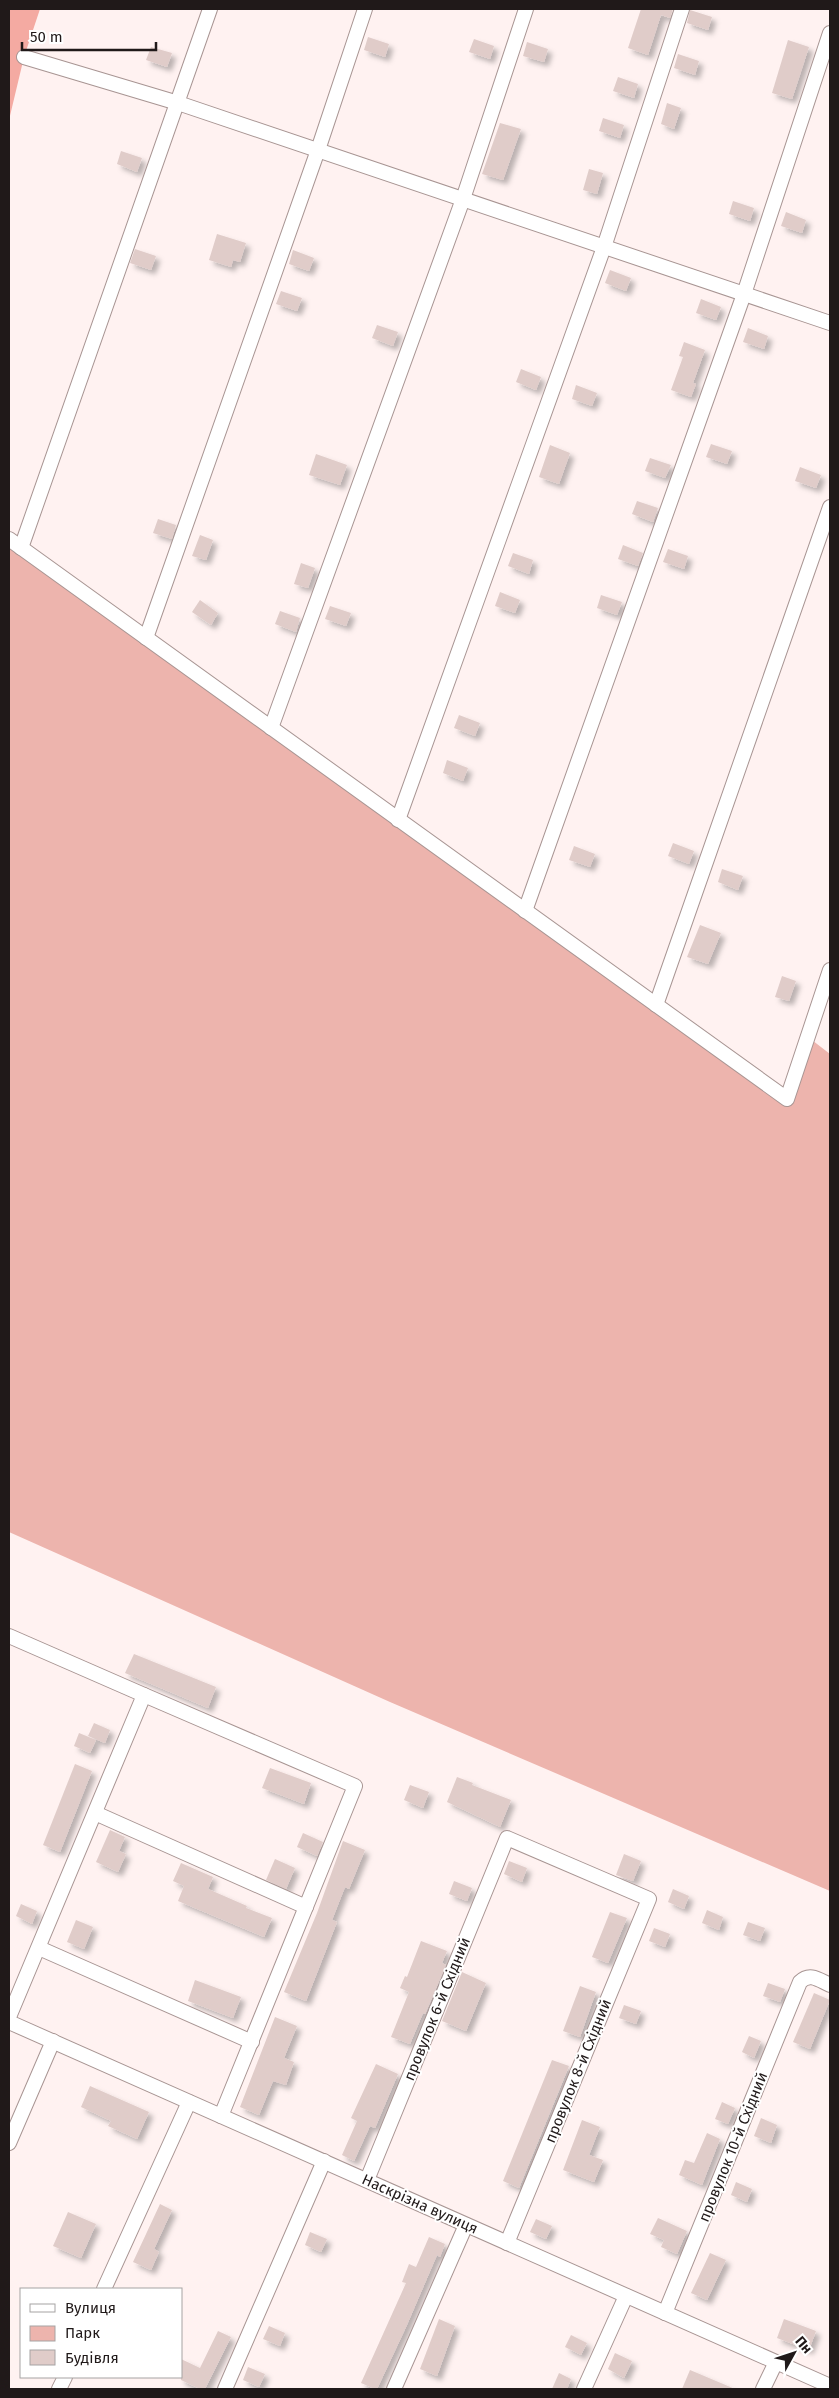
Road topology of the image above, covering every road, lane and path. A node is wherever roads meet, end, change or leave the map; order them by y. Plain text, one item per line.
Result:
1 (210, 9) edge
2 (365, 9) edge
3 (526, 9) edge
4 (682, 9) edge
5 (830, 33) edge
6 (24, 57) dead end
7 (178, 103) junction
8 (318, 150) junction
9 (463, 200) junction
10 (604, 247) junction
11 (744, 294) junction
12 (830, 323) edge
13 (830, 507) edge
14 (9, 539) edge
15 (21, 548) junction
16 (146, 638) junction
17 (271, 728) junction
18 (398, 820) junction
19 (525, 911) junction
20 (830, 970) edge
21 (656, 1005) junction
22 (9, 1636) edge
23 (144, 1695) junction
24 (95, 1813) junction
25 (507, 1838) joint
26 (306, 1907) junction
27 (39, 1948) junction
28 (830, 1985) edge
29 (9, 2017) edge
30 (9, 2022) edge
31 (53, 2041) junction
32 (252, 2042) junction
33 (189, 2102) junction
34 (221, 2116) junction
35 (9, 2143) edge
36 (324, 2162) junction
37 (367, 2180) junction
38 (466, 2225) junction
39 (507, 2243) junction
40 (104, 2288) edge
41 (626, 2296) junction
42 (666, 2313) junction
43 (776, 2362) junction
44 (830, 2386) edge
45 (225, 2389) edge
46 (394, 2389) edge
47 (584, 2389) edge
48 (764, 2389) edge

1 - 7 street
2 - 8 street
3 - 9 street
4 - 10 street
5 - 11 street
6 - 7 street
7 - 8 street
7 - 15 street
8 - 9 street
8 - 16 street
9 - 10 street
9 - 17 street
10 - 11 street
10 - 18 street
11 - 12 street
11 - 19 street
13 - 21 street
14 - 15 street
15 - 16 street
16 - 17 street
17 - 18 street
18 - 19 street
19 - 21 street
20 - 21 street
22 - 23 street
23 - 24 street
23 - 26 street
24 - 26 street
24 - 27 street
25 - 37 street, провулок 6-й Східний
25 - 39 street, провулок 8-й Східний
26 - 32 street
27 - 29 street
27 - 32 street
28 - 42 street, провулок 10-й Східний
30 - 31 street, Наскрізна вулиця
31 - 33 street, Наскрізна вулиця
31 - 35 street
32 - 34 street
33 - 34 street, Наскрізна вулиця
33 - 40 street
34 - 36 street, Наскрізна вулиця
36 - 37 street, Наскрізна вулиця
36 - 45 street
37 - 38 street, Наскрізна вулиця
38 - 39 street, Наскрізна вулиця
38 - 46 street
39 - 41 street, Наскрізна вулиця
41 - 42 street, Наскрізна вулиця
41 - 47 street
42 - 43 street, Наскрізна вулиця
43 - 44 street, Наскрізна вулиця
43 - 48 street

